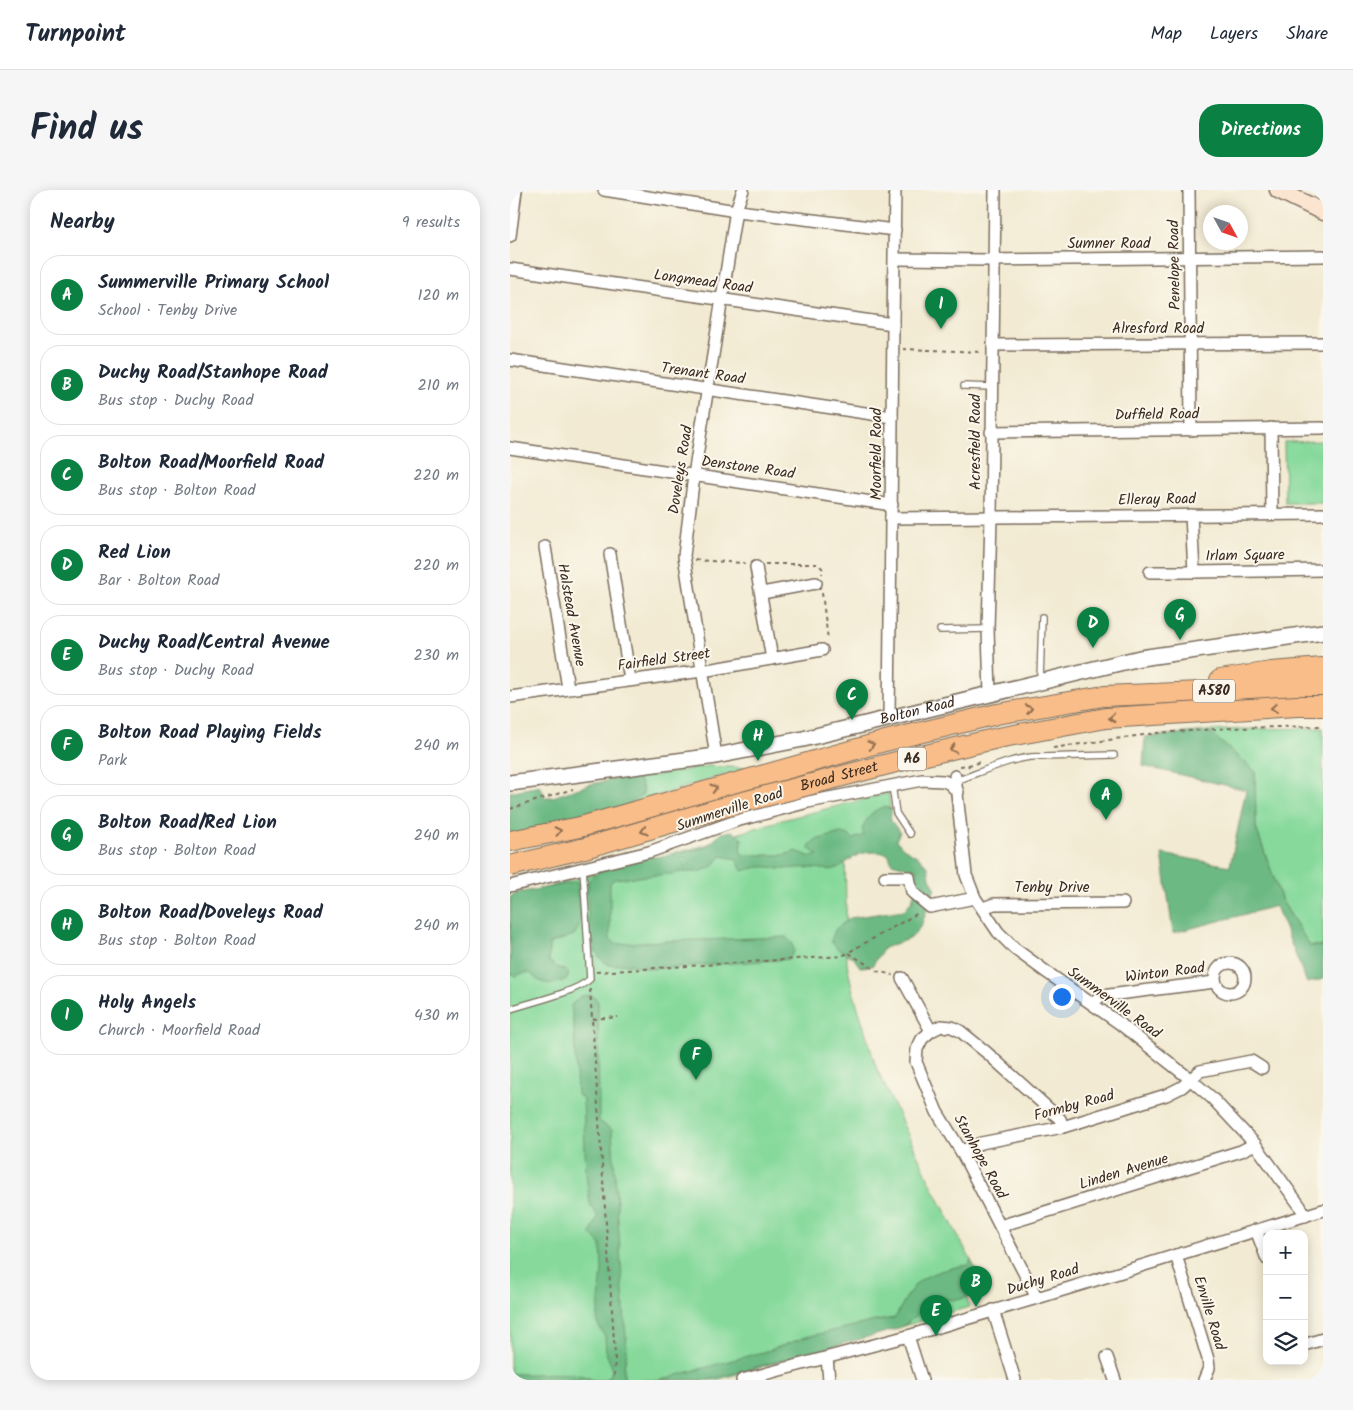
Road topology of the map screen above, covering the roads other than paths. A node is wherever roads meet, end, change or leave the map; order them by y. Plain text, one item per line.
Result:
1 (516, 190) edge
2 (604, 190) edge
3 (743, 190) edge
4 (895, 190) edge
5 (995, 190) edge
6 (1189, 190) edge
7 (1278, 190) edge
8 (736, 210) junction
9 (1323, 212) edge
10 (895, 230) junction
11 (510, 236) edge
12 (1323, 256) edge
13 (895, 258) junction
14 (1190, 258) junction
15 (995, 260) junction
16 (510, 269) edge
17 (722, 300) junction
18 (893, 324) junction
19 (1323, 343) edge
20 (1191, 344) junction
21 (989, 349) junction
22 (510, 360) edge
23 (964, 386) dead end
24 (992, 387) junction
25 (709, 390) junction
26 (892, 417) junction
27 (1271, 428) junction
28 (1323, 428) edge
29 (1191, 430) junction
30 (991, 432) junction
31 (510, 448) edge
32 (694, 475) junction
33 (892, 505) junction
34 (1272, 514) junction
35 (1323, 514) edge
36 (1191, 515) junction
37 (891, 518) junction
38 (991, 518) junction
39 (544, 547) dead end
40 (610, 554) dead end
41 (756, 567) dead end
42 (1323, 570) edge
43 (1150, 572) dead end
44 (1194, 572) junction
45 (819, 588) road end
46 (762, 593) junction
47 (1042, 617) dead end
48 (988, 629) junction
49 (940, 630) dead end
50 (1323, 632) edge
51 (825, 645) road end
52 (772, 659) junction
53 (1323, 668) edge
54 (702, 671) junction
55 (630, 680) junction
56 (1040, 682) junction
57 (1323, 687) edge
58 (568, 688) junction
59 (990, 694) junction
60 (1104, 696) junction
61 (510, 697) edge
62 (1323, 706) edge
63 (889, 719) junction
64 (1114, 755) dead end
65 (716, 756) junction
66 (511, 779) edge
67 (956, 783) junction
68 (892, 785) junction
69 (910, 834) dead end
70 (510, 841) edge
71 (510, 866) edge
72 (583, 868) junction
73 (885, 877) dead end
74 (510, 886) edge
75 (975, 898) junction
76 (1123, 903) dead end
77 (983, 908) junction
78 (902, 978) road end
79 (1215, 982) dead end
80 (1092, 1003) junction
81 (510, 1009) edge
82 (931, 1031) junction
83 (1262, 1068) dead end
84 (1190, 1079) junction
85 (1063, 1128) junction
86 (1255, 1144) junction
87 (961, 1151) junction
88 (1323, 1210) edge
89 (1305, 1216) junction
90 (1000, 1226) junction
91 (1256, 1230) junction
92 (1263, 1248) edge
93 (1176, 1255) junction
94 (1036, 1298) junction
95 (993, 1310) junction
96 (908, 1336) junction
97 (1323, 1339) edge
98 (1308, 1343) edge
99 (1107, 1357) dead end
100 (827, 1358) junction
101 (742, 1380) edge
102 (829, 1380) edge
103 (922, 1380) edge
104 (1015, 1380) edge
105 (1115, 1380) edge
106 (1204, 1380) edge

1 - 11 street
2 - 8 street
3 - 8 street, Doveleys Road
4 - 10 street, Moorfield Road
5 - 15 street, Acresfield Road
6 - 14 street, Penelope Road
7 - 9 main road
8 - 10 street
8 - 17 street, Doveleys Road
10 - 13 street, Moorfield Road
12 - 14 street, Sumner Road
13 - 15 street, Sumner Road
13 - 18 street, Moorfield Road
14 - 15 street, Sumner Road
14 - 20 street, Penelope Road
15 - 21 street, Acresfield Road
16 - 17 street, Longmead Road
17 - 18 street, Longmead Road
17 - 25 street, Doveleys Road
18 - 26 street, Moorfield Road
19 - 20 street, Alresford Road
20 - 21 street, Alresford Road
20 - 29 street, Penelope Road
21 - 24 street, Acresfield Road
22 - 25 street, Trenant Road
23 - 24 lane
24 - 30 street, Acresfield Road
25 - 26 street, Trenant Road
25 - 32 street, Doveleys Road
26 - 33 street, Moorfield Road
27 - 28 street, Duffield Road
27 - 29 street, Duffield Road
27 - 34 street
29 - 30 street, Duffield Road
30 - 38 street, Acresfield Road
31 - 32 street, Denstone Road
32 - 33 street, Denstone Road
32 - 54 street, Doveleys Road
33 - 37 street, Moorfield Road
34 - 35 street, Elleray Road
34 - 36 street, Elleray Road
36 - 38 street, Elleray Road
36 - 44 street, Irlam Square
37 - 38 street, Elleray Road
37 - 63 street, Moorfield Road
38 - 48 street, Acresfield Road
39 - 58 street, Halstead Avenue
40 - 55 street
41 - 46 street
42 - 44 street, Irlam Square
43 - 44 street
45 - 46 street
46 - 52 street
47 - 56 lane
48 - 49 lane
48 - 59 street, Acresfield Road
50 - 56 street, Bolton Road
51 - 52 street, Fairfield Street
52 - 54 street, Fairfield Street
53 - 60 highway, A6
54 - 55 street, Fairfield Street
54 - 65 street, Doveleys Road
55 - 58 street, Fairfield Street
56 - 59 street, Bolton Road
57 - 60 highway, Broad Street / A580
58 - 61 street, Fairfield Street
59 - 63 street, Bolton Road
70 -> 60 highway, Broad Street / A6
62 -> 71 highway, Broad Street / A6, bridge
63 - 65 street, Bolton Road
64 - 67 lane
65 - 66 street, Bolton Road
67 - 68 street, Summerville Road
67 - 75 street, Summerville Road
68 - 69 lane
68 - 72 street, Summerville Road
72 - 74 street, Summerville Road
72 - 81 lane
73 - 75 street
75 - 77 street, Summerville Road
76 - 77 street, Tenby Drive
77 - 80 street, Summerville Road
78 - 82 street
79 - 80 street, Winton Road
80 - 84 street, Summerville Road
82 - 85 street
82 - 87 street, Stanhope Road
83 - 84 street, Formby Road
84 - 85 street, Formby Road
84 - 86 street, Summerville Road
85 - 87 street, Formby Road
86 - 89 street, Summerville Road
86 - 90 street, Linden Avenue
87 - 90 street, Stanhope Road
88 - 89 street, Duchy Road
89 - 91 street, Duchy Road
90 - 94 street, Stanhope Road
91 - 92 street
91 - 93 street, Duchy Road
93 - 94 street, Duchy Road
93 - 106 street, Enville Road
94 - 95 street, Duchy Road
95 - 96 street, Duchy Road
95 - 104 street
96 - 100 street, Duchy Road
96 - 103 street
97 - 98 street
99 - 105 street
100 - 101 street, Duchy Road
100 - 102 street

